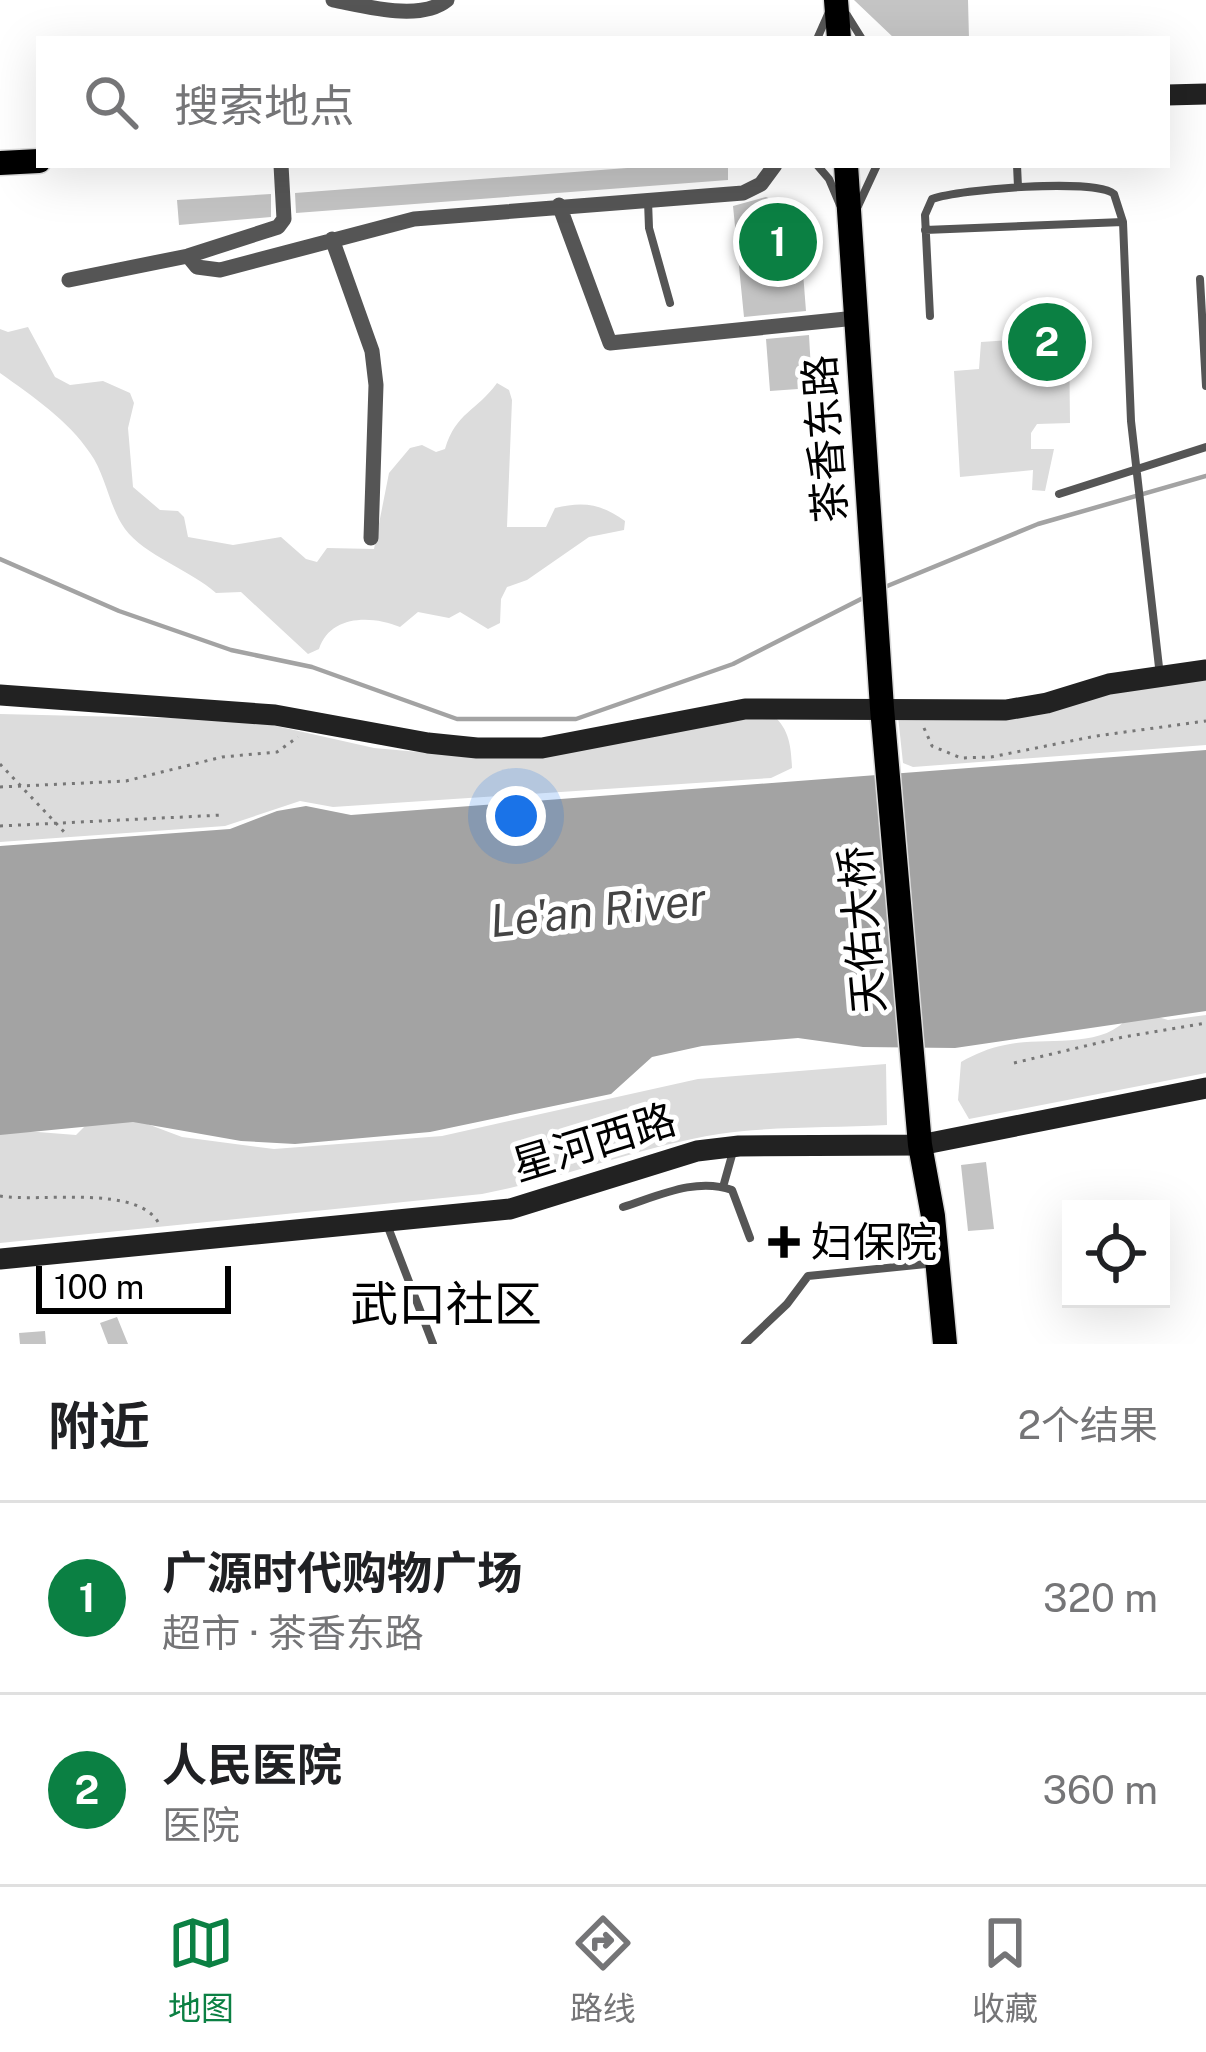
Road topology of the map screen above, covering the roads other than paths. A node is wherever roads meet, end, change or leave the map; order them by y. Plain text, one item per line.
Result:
1 (333, 0) edge
2 (447, 0) edge
3 (836, 0) edge
4 (818, 36) edge
5 (838, 36) edge
6 (860, 36) edge
7 (1206, 94) edge
8 (1170, 95) edge
9 (36, 161) edge
10 (0, 163) edge
11 (281, 168) edge
12 (773, 168) edge
13 (820, 168) edge
14 (846, 168) edge
15 (875, 168) edge
16 (1017, 168) edge
17 (1018, 188) junction
18 (648, 199) junction
19 (559, 205) junction
20 (1123, 222) junction
21 (850, 230) junction
22 (925, 230) junction
23 (332, 239) junction
24 (188, 256) junction
25 (1200, 279) dead end
26 (69, 280) dead end
27 (670, 304) dead end
28 (931, 316) dead end
29 (856, 318) junction
30 (1206, 386) edge
31 (1206, 447) edge
32 (1137, 470) junction
33 (1059, 494) dead end
34 (371, 538) dead end
35 (1206, 670) edge
36 (1160, 676) junction
37 (0, 695) edge
38 (882, 708) junction
39 (1206, 1088) edge
40 (920, 1145) junction
41 (734, 1147) junction
42 (723, 1187) junction
43 (623, 1207) dead end
44 (386, 1220) junction
45 (750, 1238) dead end
46 (0, 1259) edge
47 (937, 1263) junction
48 (433, 1344) edge
49 (745, 1344) edge
50 (944, 1344) edge

1 - 2 street
3 - 4 lane
3 - 5 main road
3 - 6 lane
7 - 8 street
9 - 10 main road
11 - 24 street
12 - 18 street
13 - 21 lane
14 - 21 main road, 茶香东路
15 - 21 lane
16 - 17 lane
17 - 20 lane
17 - 22 lane
18 - 19 street
18 - 27 lane
19 - 23 street
19 - 29 street
20 - 22 lane
20 - 32 lane
21 - 29 main road, 茶香东路
22 - 28 lane
23 - 24 street
23 - 34 street
24 - 26 street
25 - 30 lane
29 - 38 main road, 茶香东路
31 - 32 lane
32 - 33 lane
32 - 36 lane
35 - 36 street
36 - 38 street
37 - 38 street
38 - 40 main road, 天佑大桥
39 - 40 street, 星河西路
40 - 41 street, 星河西路
40 - 47 main road, 天佑大桥
41 - 42 lane
41 - 44 street, 星河西路
42 - 43 lane
42 - 45 lane
44 - 46 street, 星河西路
44 - 48 lane
47 - 49 lane
47 - 50 main road, 天佑大桥

